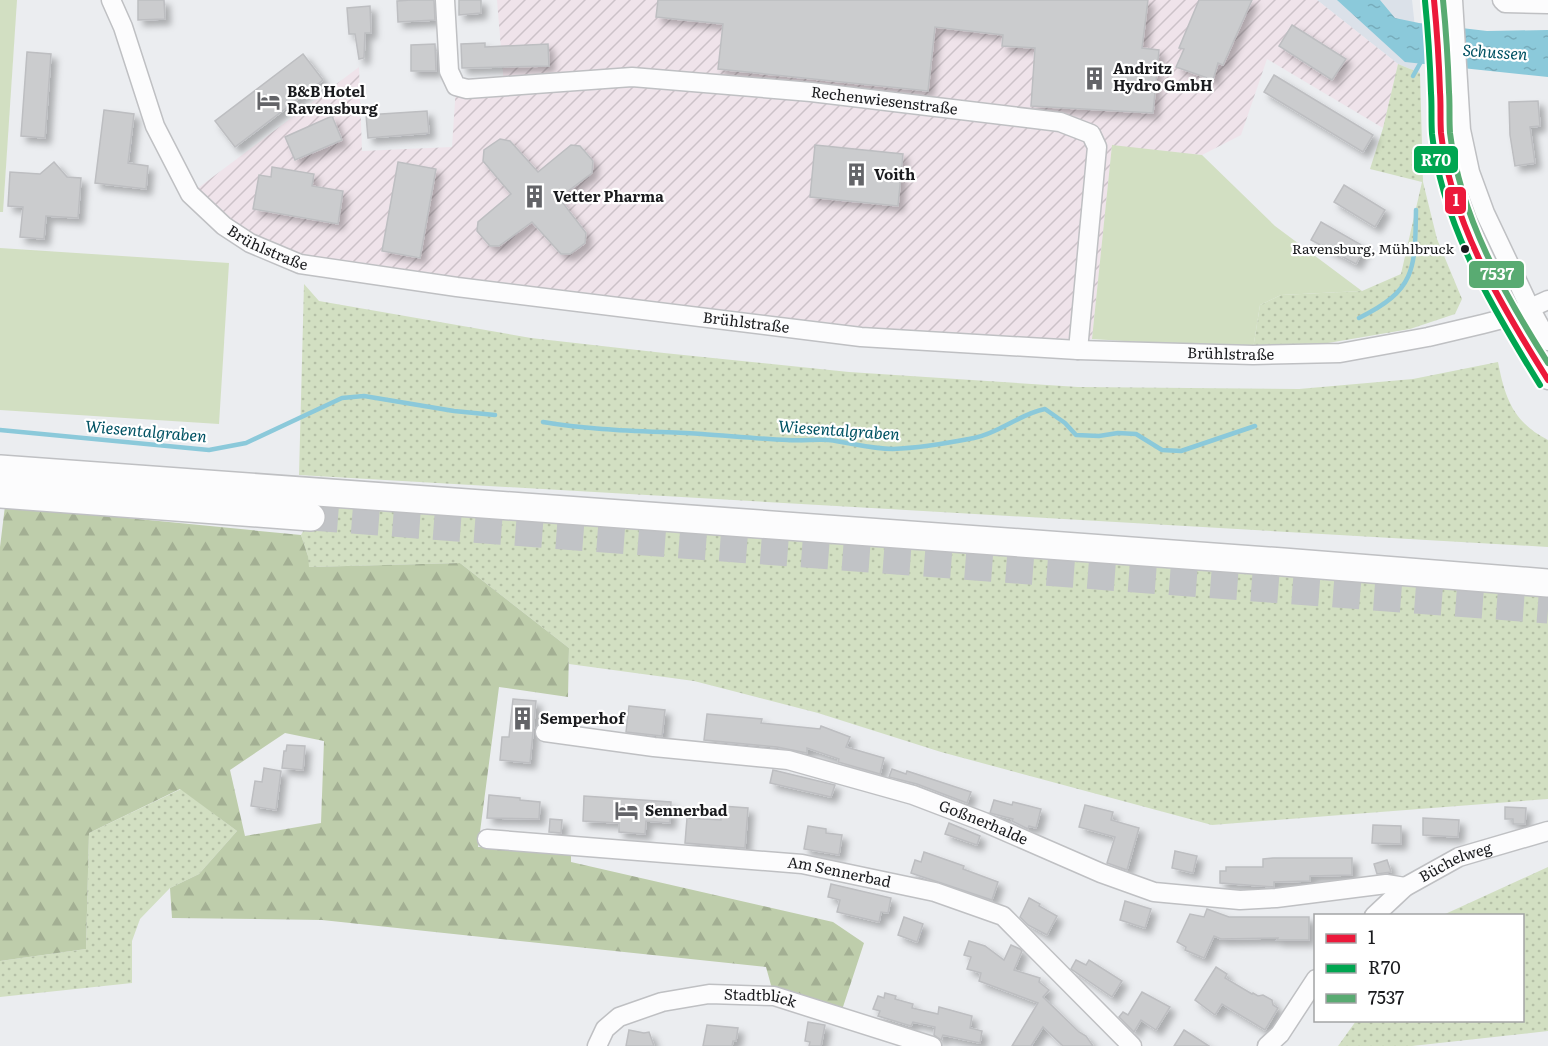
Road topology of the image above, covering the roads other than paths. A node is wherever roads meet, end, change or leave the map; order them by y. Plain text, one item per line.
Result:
1 (111, 0) edge
2 (445, 0) edge
3 (1453, 0) edge
4 (1502, 0) edge
5 (1548, 4) edge
6 (1435, 8) edge
7 (1548, 300) edge
8 (1530, 308) junction
9 (1510, 317) junction
10 (1548, 341) edge
11 (1078, 350) junction
12 (1548, 380) edge
13 (0, 469) edge
14 (0, 494) edge
15 (310, 517) tunnel mouth
16 (1548, 584) edge
17 (551, 733) dead end
18 (1548, 831) edge
19 (487, 839) dead end
20 (1405, 887) junction
21 (1375, 914) edge
22 (1314, 982) edge
23 (597, 1046) edge
24 (932, 1046) edge
25 (1132, 1046) edge
26 (1267, 1046) edge

1 - 11 street, Brühlstraße
2 - 11 street, Rechenwiesenstraße
3 - 8 street
4 - 5 street
6 - 9 street
7 - 8 street, Brühlstraße
8 - 9 street, Brühlstraße
8 - 10 street
9 - 11 street, Brühlstraße
9 - 12 street
13 - 16 highway
14 - 15 highway
17 - 20 street, Goßnerhalde
18 - 20 street, Büchelweg
19 - 25 street, Am Sennerbad
20 - 21 street, Büchelweg
22 - 26 street
23 - 24 street, Stadtblick

